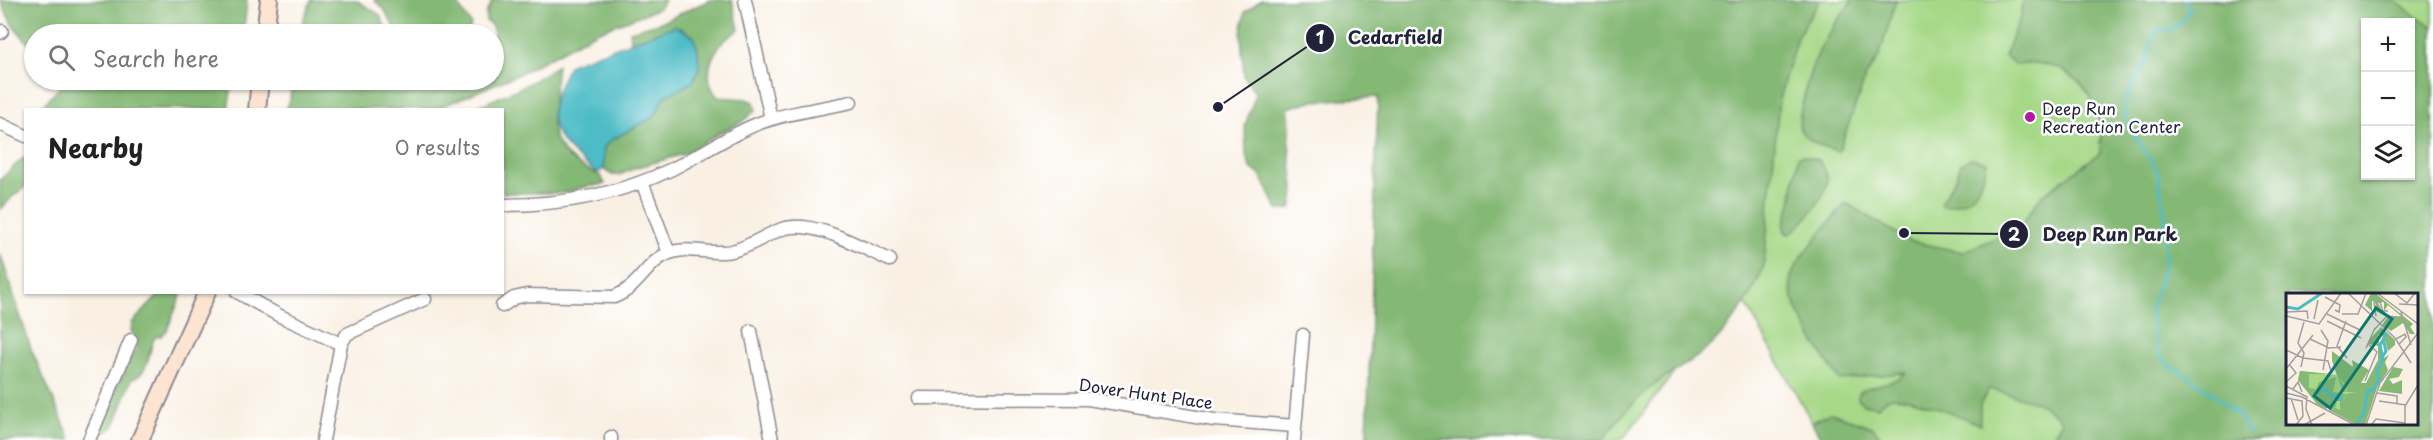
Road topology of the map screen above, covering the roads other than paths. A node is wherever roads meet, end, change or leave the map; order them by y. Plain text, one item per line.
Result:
1 (268, 0) edge
2 (745, 0) edge
3 (266, 24) edge
4 (259, 90) edge
5 (851, 102) dead end
6 (257, 108) edge
7 (771, 119) junction
8 (0, 124) edge
9 (24, 135) edge
10 (642, 182) junction
11 (504, 205) edge
12 (669, 253) junction
13 (891, 260) dead end
14 (206, 294) edge
15 (241, 294) edge
16 (425, 298) dead end
17 (502, 306) dead end
18 (751, 331) dead end
19 (1303, 335) dead end
20 (131, 340) dead end
21 (341, 344) junction
22 (920, 398) dead end
23 (1295, 426) junction
24 (91, 439) edge
25 (140, 440) edge
26 (323, 440) edge
27 (772, 440) edge
28 (1294, 440) edge

1 - 3 main road
2 - 7 street
4 - 6 main road
5 - 7 street
7 - 10 street
8 - 9 street
10 - 11 street
10 - 12 street
12 - 13 street
12 - 17 street
14 - 25 main road
15 - 21 street
16 - 21 street
18 - 27 street
19 - 23 street
20 - 24 street
21 - 26 street
22 - 23 street, Dover Hunt Place
23 - 28 street

